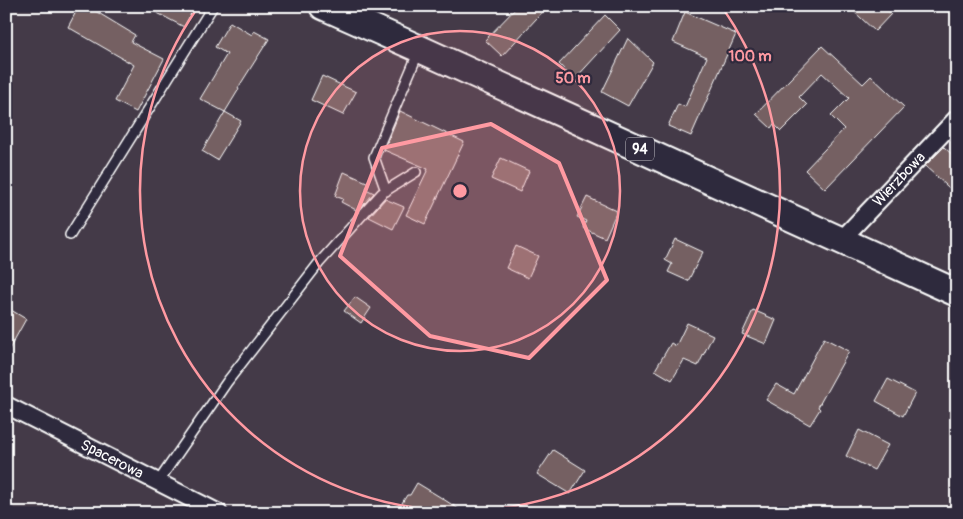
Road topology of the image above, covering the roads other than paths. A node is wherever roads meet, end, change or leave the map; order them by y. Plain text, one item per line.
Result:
1 (213, 6) edge
2 (323, 6) edge
3 (420, 49) junction
4 (957, 118) edge
5 (416, 172) dead end
6 (386, 190) junction
7 (70, 235) dead end
8 (841, 240) junction
9 (957, 293) edge
10 (6, 404) edge
11 (158, 482) junction
12 (219, 513) edge

1 - 7 lane
2 - 3 main road, 94
3 - 6 lane
3 - 8 main road, 94
4 - 8 street, Wierzbowa
5 - 6 lane
6 - 11 lane
8 - 9 main road, 94
10 - 11 street, Spacerowa
11 - 12 street, Spacerowa

